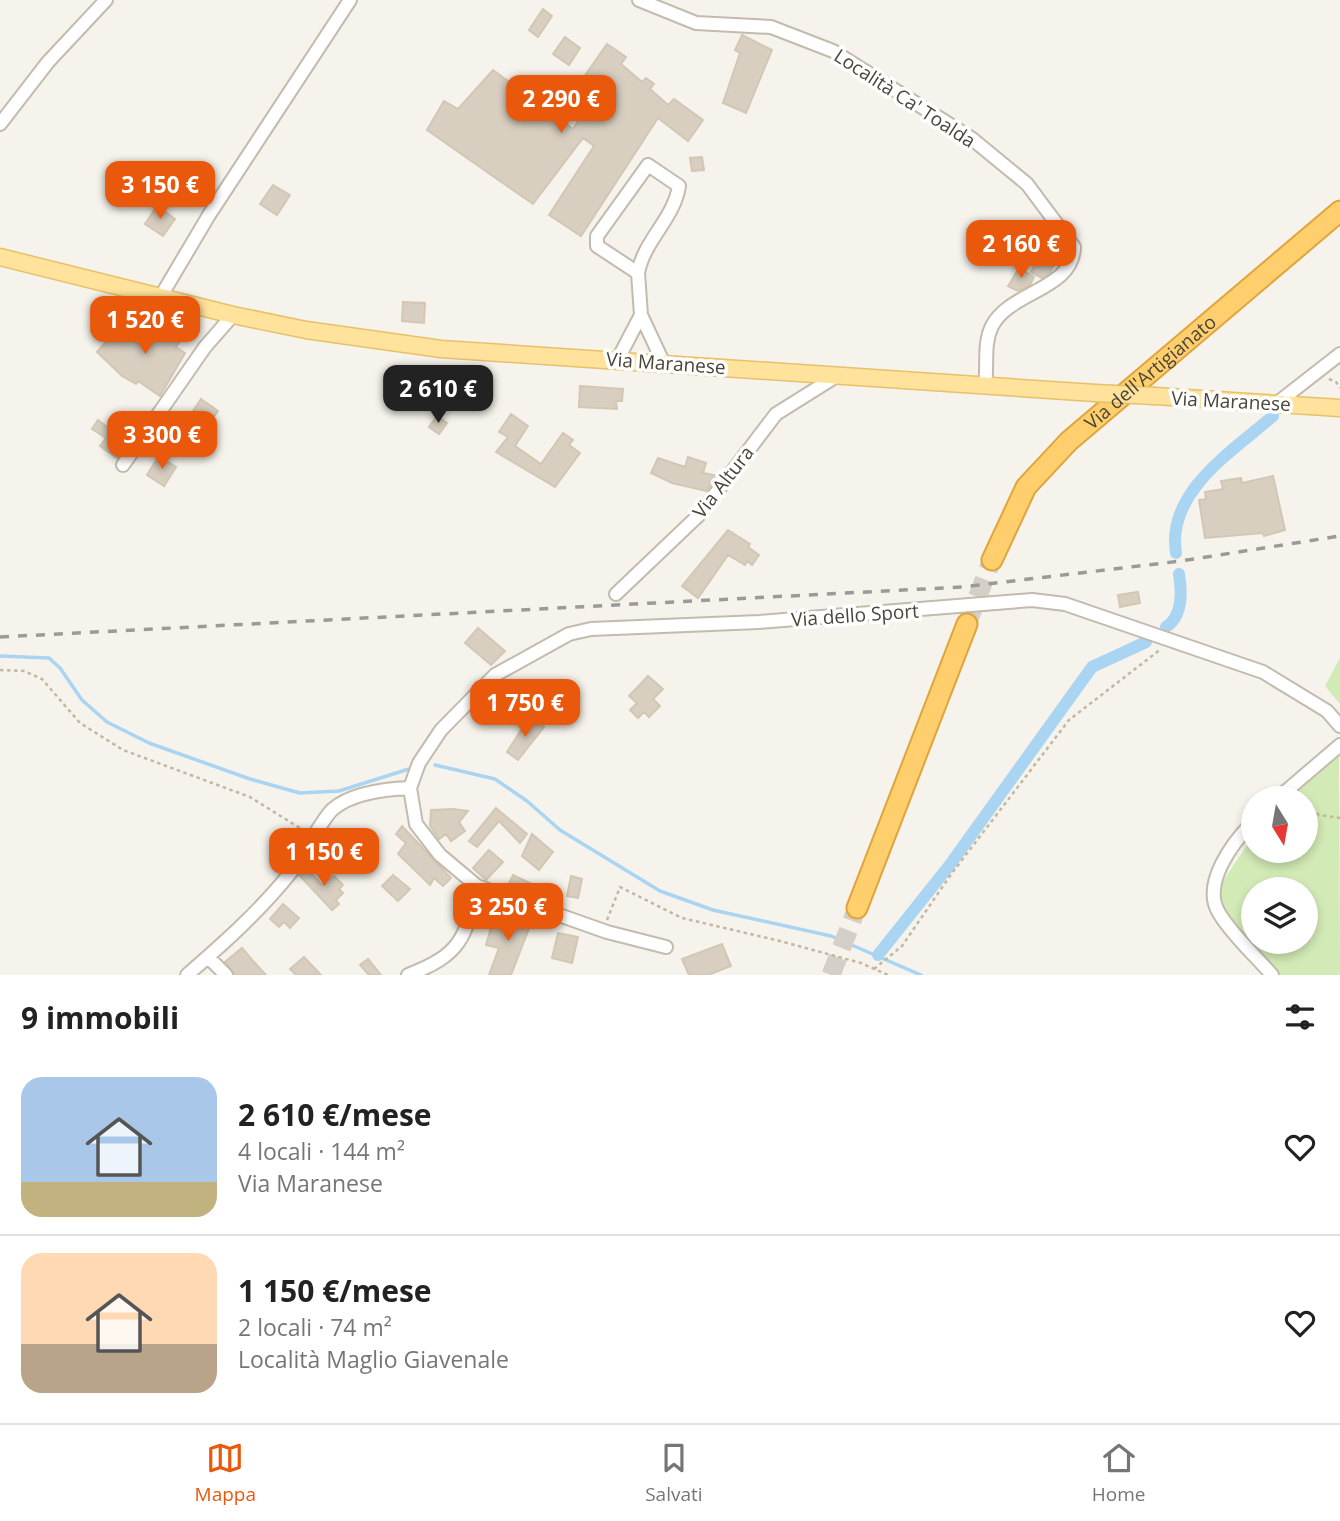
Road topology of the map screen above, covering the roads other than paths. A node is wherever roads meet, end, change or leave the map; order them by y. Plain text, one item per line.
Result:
1 (106, 0) edge
2 (351, 0) edge
3 (645, 1) edge
4 (0, 124) edge
5 (1340, 211) edge
6 (0, 257) edge
7 (638, 273) junction
8 (161, 296) junction
9 (233, 315) junction
10 (641, 315) junction
11 (1340, 354) edge
12 (618, 359) junction
13 (663, 362) junction
14 (835, 377) junction
15 (985, 384) junction
16 (1276, 404) junction
17 (1340, 408) edge
18 (123, 465) dead end
19 (992, 560) tunnel mouth
20 (616, 594) dead end
21 (967, 624) tunnel mouth
22 (1340, 726) edge
23 (1340, 745) edge
24 (412, 782) junction
25 (1292, 786) edge
26 (1241, 838) edge
27 (477, 886) junction
28 (857, 908) tunnel mouth
29 (666, 947) dead end
30 (208, 957) junction
31 (187, 975) edge
32 (226, 975) edge
33 (408, 975) edge
34 (1272, 975) edge

1 - 4 street
2 - 8 street
3 - 15 street, Località Ca' Toalda
5 - 19 highway, Via dell'Artigianato
6 - 8 main road, Via Maranese
7 - 7 street
7 - 10 street
8 - 9 main road, Via Maranese
9 - 12 main road, Via Maranese
9 - 18 street
10 - 12 street
10 - 13 street
11 - 16 street
12 - 13 main road, Via Maranese
13 - 14 main road, Via Maranese
14 - 15 main road, Via Maranese
14 - 20 street, Via Altura
15 - 16 main road, Via Maranese, bridge
16 - 17 main road, Via Maranese
21 - 28 highway
22 - 24 street, Via dello Sport
23 - 25 street
24 - 27 street
24 - 30 street
26 - 34 street
27 - 29 street
27 - 33 street
30 - 31 street
30 - 32 street

